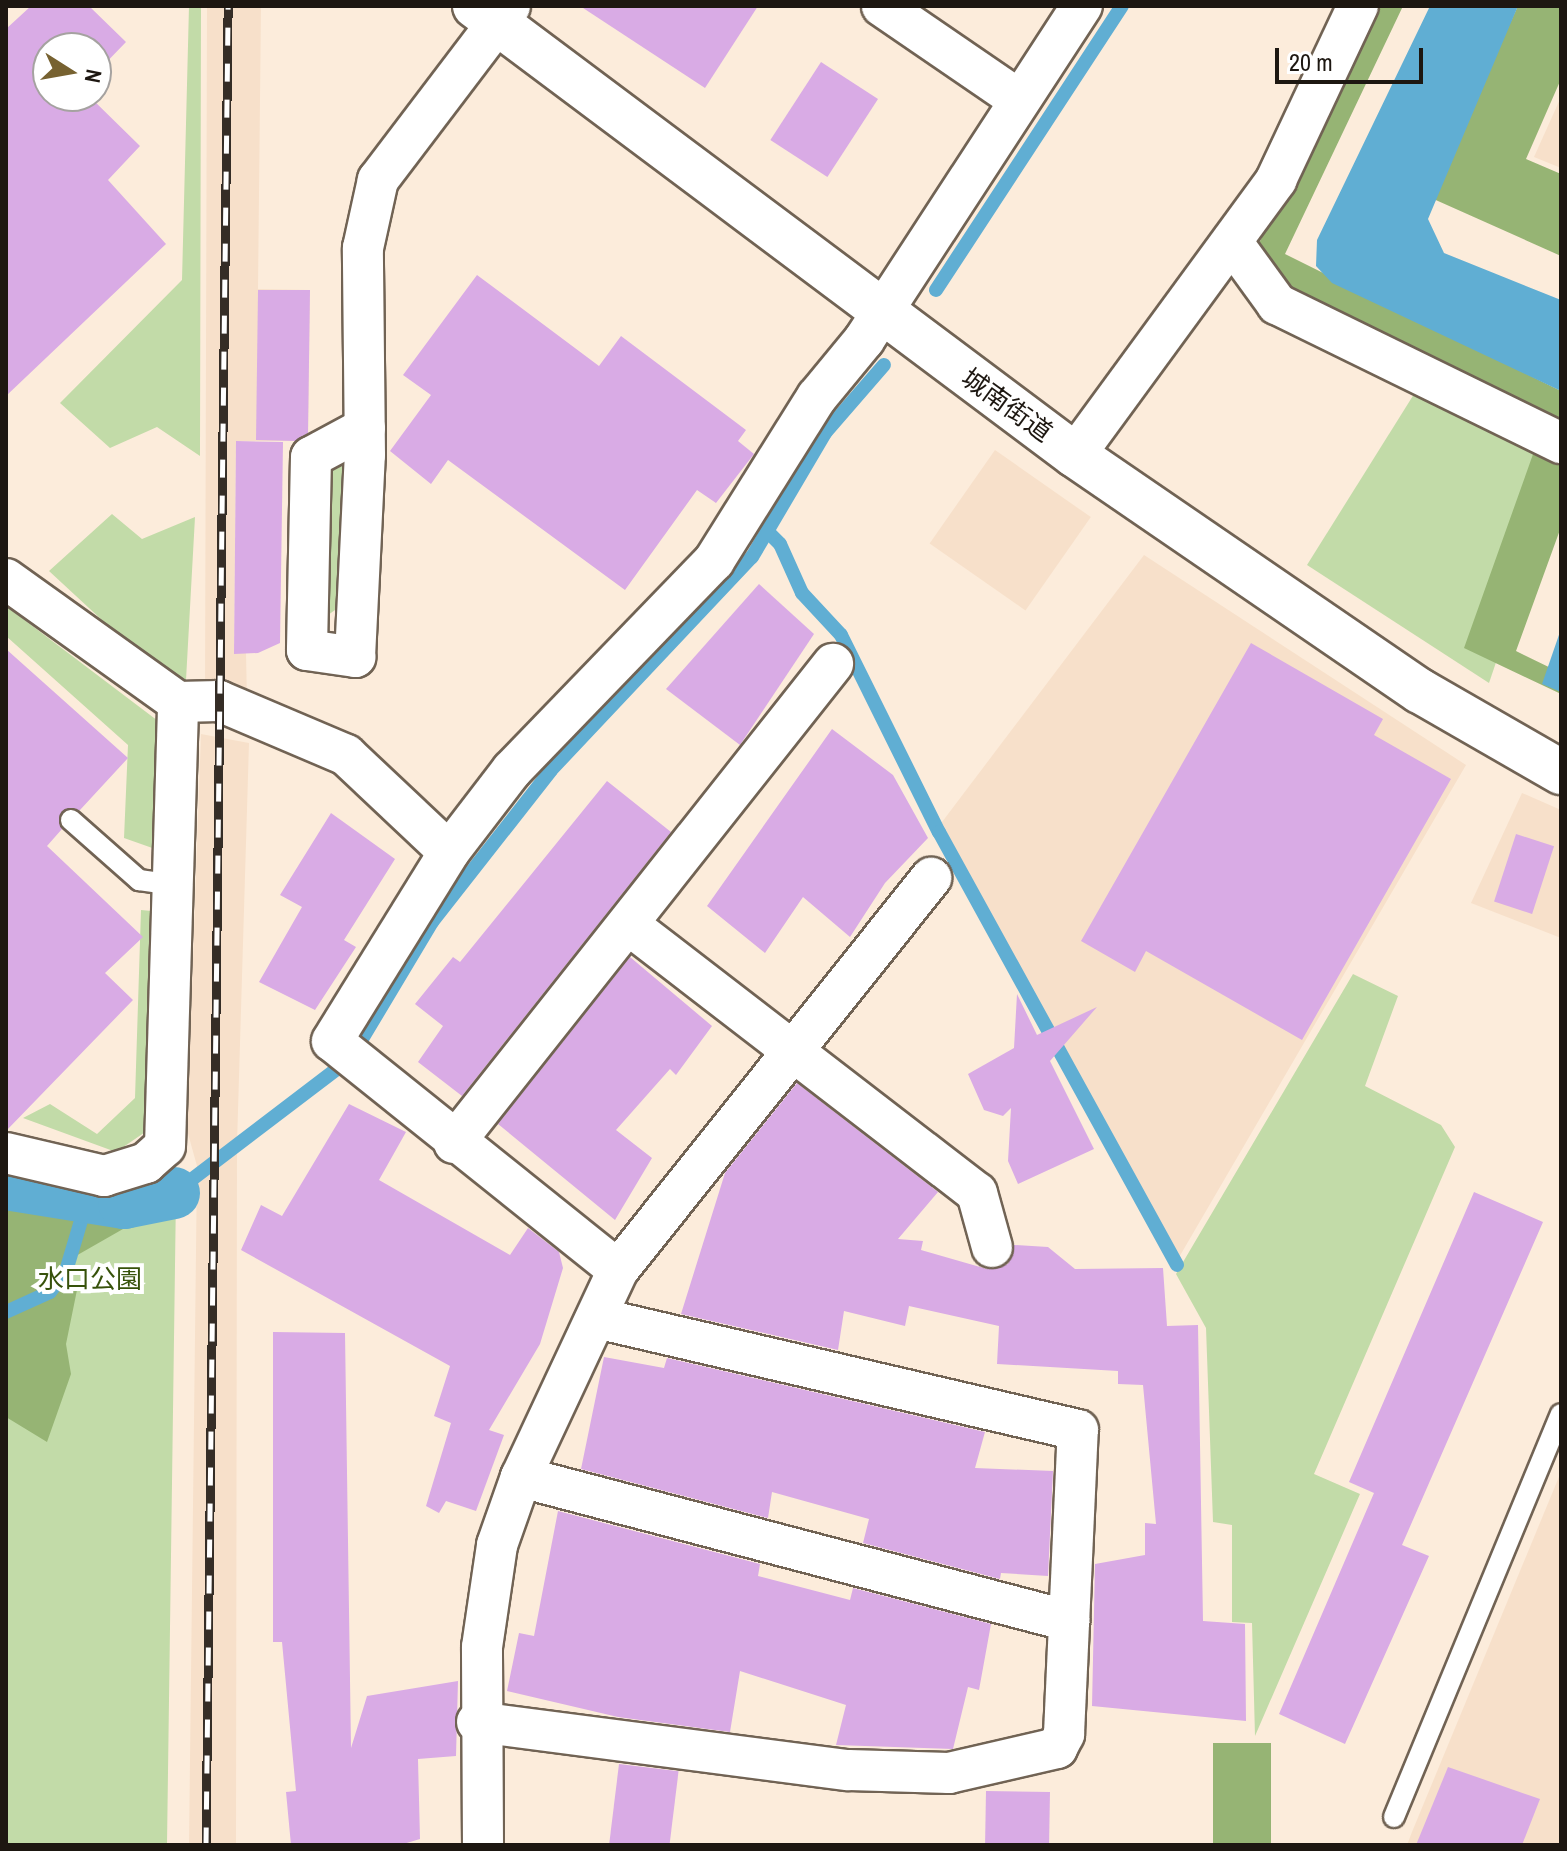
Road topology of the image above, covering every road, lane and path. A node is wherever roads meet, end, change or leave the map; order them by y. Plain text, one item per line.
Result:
1 (882, 6) edge
2 (1082, 6) edge
3 (1358, 6) edge
4 (494, 12) edge
5 (1018, 99) junction
6 (1232, 242) junction
7 (881, 313) junction
8 (365, 428) junction
9 (1561, 443) edge
10 (1075, 455) junction
11 (6, 579) edge
12 (833, 664) dead end
13 (178, 702) junction
14 (1561, 772) edge
15 (71, 820) dead end
16 (449, 852) junction
17 (931, 878) dead end
18 (175, 885) junction
19 (629, 925) junction
20 (793, 1052) junction
21 (454, 1143) junction
22 (6, 1153) edge
23 (992, 1247) dead end
24 (618, 1270) junction
25 (598, 1318) junction
26 (1561, 1414) edge
27 (521, 1477) junction
28 (1069, 1621) junction
29 (477, 1722) junction
30 (1394, 1817) dead end
31 (483, 1845) edge

1 - 5 street
2 - 5 street
3 - 6 street
4 - 7 street, 城南街道
4 - 8 street
5 - 7 street
6 - 9 street
6 - 10 street
7 - 10 street, 城南街道
7 - 16 street
8 - 8 street
10 - 14 street, 城南街道
11 - 13 street
12 - 19 street
13 - 16 street
13 - 18 street
15 - 18 lane
16 - 21 street
17 - 20 street
18 - 22 street
19 - 20 street
19 - 21 street
20 - 23 street
20 - 24 street
21 - 24 street
24 - 25 street
25 - 27 street
25 - 28 street
26 - 30 lane
27 - 28 street
27 - 29 street
28 - 29 street
29 - 31 street

